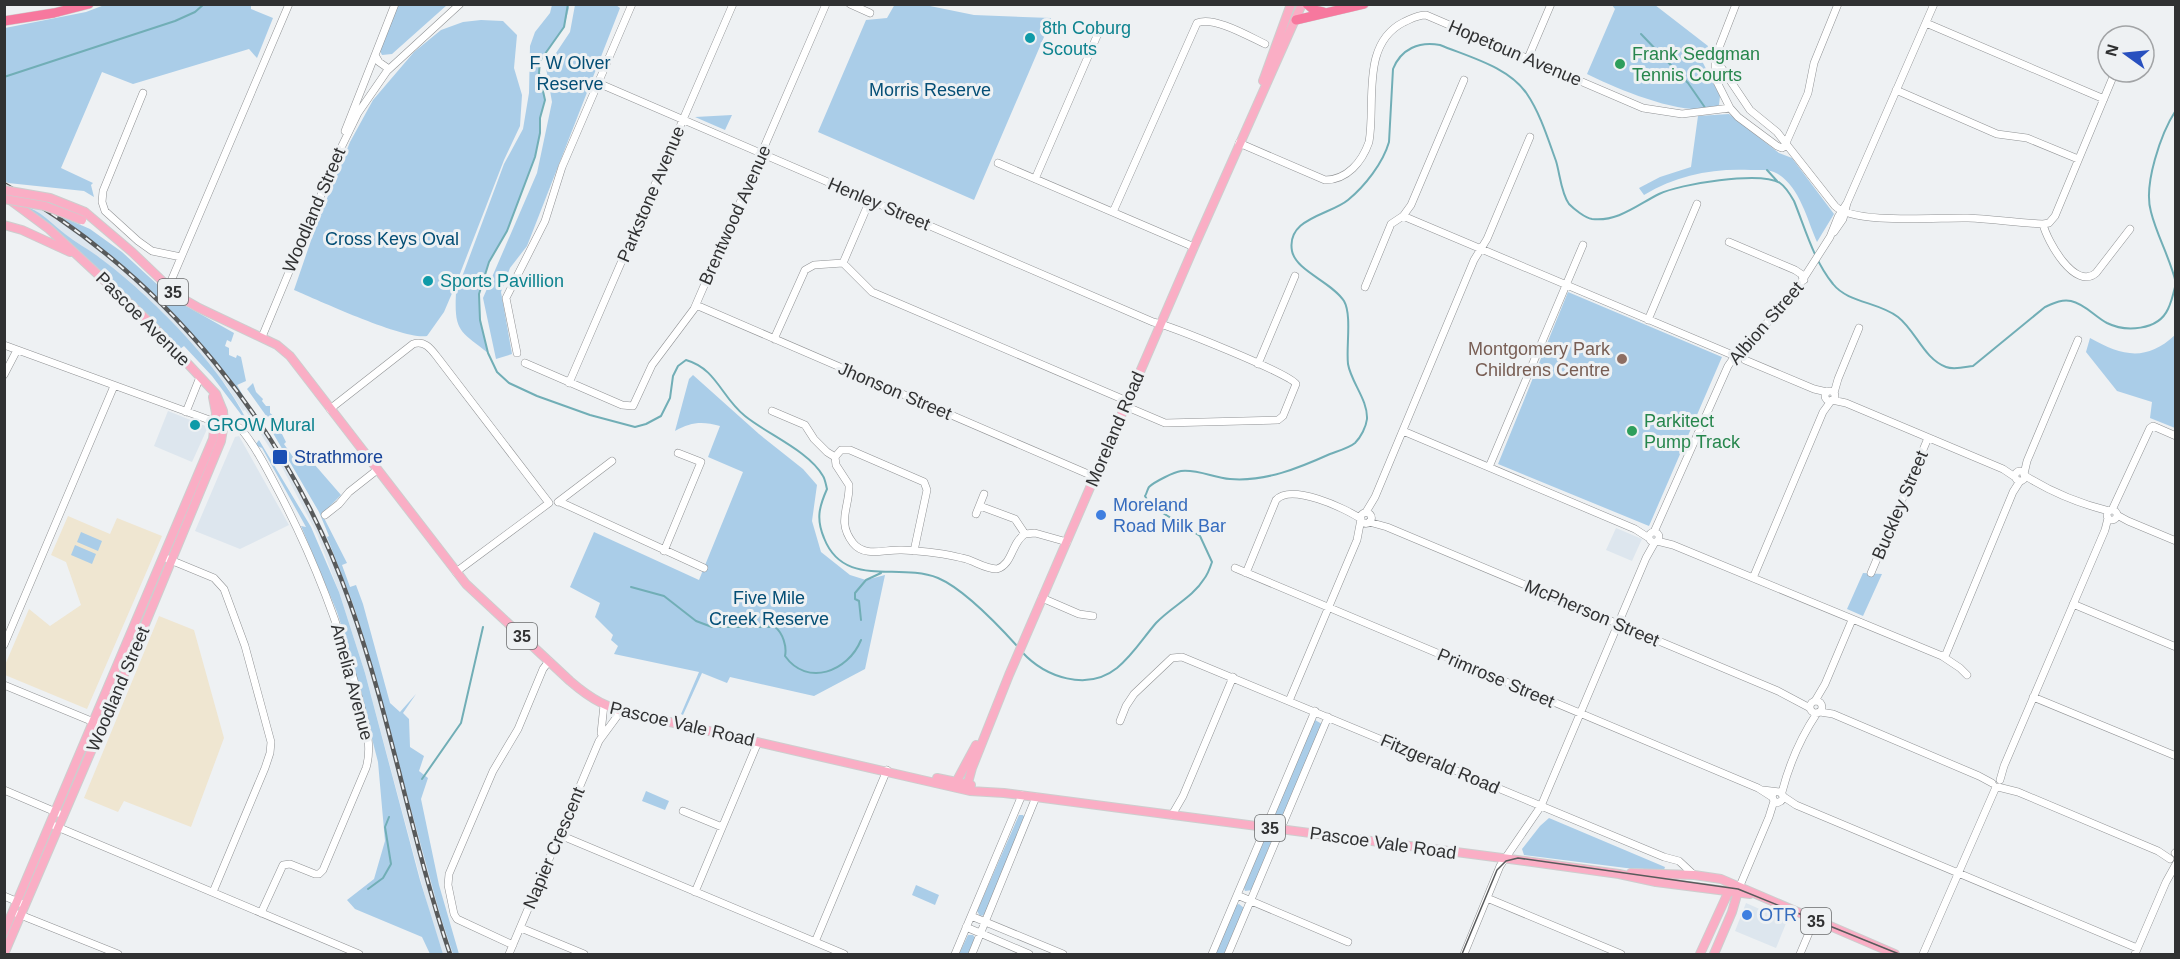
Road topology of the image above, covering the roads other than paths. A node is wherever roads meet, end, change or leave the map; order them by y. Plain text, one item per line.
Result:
1 (88, 4) edge
2 (289, 4) edge
3 (395, 4) edge
4 (460, 4) edge
5 (621, 4) edge
6 (734, 4) edge
7 (826, 4) edge
8 (849, 4) edge
9 (1291, 4) edge
10 (1305, 4) edge
11 (1364, 4) edge
12 (1551, 4) edge
13 (1736, 4) edge
14 (1838, 4) edge
15 (1934, 4) edge
16 (630, 8) edge
17 (1338, 10) junction
18 (870, 13) dead end
19 (1296, 20) junction
20 (4, 21) edge
21 (1926, 23) junction
22 (1100, 29) dead end
23 (1265, 44) dead end
24 (375, 55) junction
25 (1528, 58) junction
26 (1715, 58) junction
27 (389, 69) junction
28 (1464, 80) dead end
29 (598, 83) junction
30 (2110, 84) edge
31 (1896, 90) junction
32 (142, 93) dead end
33 (2103, 99) junction
34 (1730, 108) junction
35 (683, 120) junction
36 (1530, 137) dead end
37 (1239, 143) junction
38 (1787, 144) junction
39 (338, 154) junction
40 (762, 154) junction
41 (2078, 159) junction
42 (999, 164) dead end
43 (1035, 179) junction
44 (4, 190) edge
45 (4, 197) edge
46 (870, 200) junction
47 (1697, 204) dead end
48 (1113, 212) junction
49 (1843, 212) junction
50 (83, 216) junction
51 (1402, 216) junction
52 (2043, 224) junction
53 (4, 225) edge
54 (2130, 230) dead end
55 (1729, 242) dead end
56 (1583, 245) dead end
57 (1194, 247) junction
58 (1480, 249) junction
59 (79, 256) junction
60 (181, 257) junction
61 (843, 263) junction
62 (1295, 276) dead end
63 (1803, 280) junction
64 (1566, 285) junction
65 (1365, 287) dead end
66 (168, 288) junction
67 (696, 306) junction
68 (1648, 320) junction
69 (1161, 324) junction
70 (1859, 328) dead end
71 (262, 337) junction
72 (774, 339) junction
73 (2078, 340) dead end
74 (4, 345) edge
75 (17, 350) junction
76 (518, 353) dead end
77 (1734, 356) junction
78 (1745, 360) dead end
79 (525, 363) dead end
80 (1258, 364) junction
81 (4, 375) edge
82 (203, 380) junction
83 (569, 383) junction
84 (114, 386) junction
85 (1830, 396) junction
86 (1126, 404) junction
87 (330, 409) junction
88 (772, 411) dead end
89 (186, 412) junction
90 (220, 422) junction
91 (1403, 431) junction
92 (2175, 436) edge
93 (1928, 438) junction
94 (678, 453) dead end
95 (836, 457) junction
96 (612, 461) dead end
97 (1489, 467) junction
98 (377, 470) junction
99 (2020, 476) junction
100 (1095, 477) junction
101 (935, 486) dead end
102 (926, 487) junction
103 (984, 494) dead end
104 (560, 502) junction
105 (549, 503) junction
106 (980, 506) junction
107 (976, 514) dead end
108 (325, 515) dead end
109 (2112, 515) junction
110 (1366, 518) junction
111 (1025, 534) junction
112 (1654, 537) junction
113 (2175, 541) edge
114 (1067, 542) junction
115 (664, 551) junction
116 (914, 551) junction
117 (167, 559) junction
118 (704, 568) dead end
119 (1235, 568) dead end
120 (456, 572) junction
121 (1246, 573) junction
122 (1871, 573) dead end
123 (1753, 578) junction
124 (1042, 598) junction
125 (2073, 604) junction
126 (1328, 608) junction
127 (1093, 615) dead end
128 (1852, 620) junction
129 (1618, 624) junction
130 (4, 645) edge
131 (2175, 647) edge
132 (1942, 656) junction
133 (549, 661) junction
134 (1967, 675) dead end
135 (1233, 677) junction
136 (4, 685) edge
137 (2033, 697) junction
138 (1289, 701) junction
139 (604, 705) junction
140 (1816, 707) junction
141 (621, 711) junction
142 (1315, 711) junction
143 (1581, 714) junction
144 (992, 716) junction
145 (1328, 717) junction
146 (1120, 721) dead end
147 (93, 722) junction
148 (102, 726) junction
149 (599, 741) junction
150 (758, 742) junction
151 (2175, 756) edge
152 (887, 770) junction
153 (1996, 783) junction
154 (955, 785) junction
155 (967, 787) junction
156 (4, 790) edge
157 (1022, 795) junction
158 (1036, 797) junction
159 (1778, 797) junction
160 (1541, 806) junction
161 (683, 811) dead end
162 (60, 814) junction
163 (1176, 816) junction
164 (54, 826) junction
165 (722, 827) junction
166 (1266, 828) junction
167 (1280, 830) junction
168 (560, 835) junction
169 (2174, 858) edge
170 (1503, 859) junction
171 (1958, 872) junction
172 (1619, 874) junction
173 (1694, 875) junction
174 (1736, 890) junction
175 (213, 892) junction
176 (695, 892) junction
177 (1237, 895) junction
178 (4, 896) edge
179 (1487, 898) junction
180 (1250, 901) junction
181 (22, 903) junction
182 (17, 913) junction
183 (261, 913) junction
184 (971, 916) junction
185 (1814, 921) junction
186 (986, 922) junction
187 (1713, 923) junction
188 (1726, 926) junction
189 (966, 927) junction
190 (521, 928) junction
191 (4, 932) edge
192 (981, 934) junction
193 (815, 942) junction
194 (1348, 942) dead end
195 (513, 945) junction
196 (2136, 951) edge
197 (4, 954) edge
198 (118, 954) edge
199 (359, 954) edge
200 (509, 954) edge
201 (584, 954) edge
202 (844, 954) edge
203 (955, 954) edge
204 (972, 954) edge
205 (1029, 954) edge
206 (1063, 954) edge
207 (1212, 954) edge
208 (1228, 954) edge
209 (1464, 954) edge
210 (1621, 954) edge
211 (1700, 954) edge
212 (1714, 954) edge
213 (1800, 954) edge
214 (1895, 954) edge
215 (1923, 954) edge

1 - 20 highway
2 - 60 street
3 - 24 street
4 - 27 street, Woodland Street
5 - 16 street
6 - 35 street, Parkstone Avenue
7 - 40 street, Brentwood Avenue
8 - 18 street
9 - 37 main road, Moreland Road
10 - 17 highway
10 - 19 main road, Moreland Road
11 - 17 highway
12 - 25 street
13 - 26 street
14 - 38 street
15 - 21 street, Albion Street
16 - 29 street
17 - 19 highway
19 - 37 main road, Moreland Road
21 - 31 street, Albion Street
21 - 33 street
22 - 43 street
23 - 48 street
24 - 27 street
24 - 39 street
25 - 34 street, Hopetoun Avenue
25 - 37 street, Hopetoun Avenue
26 - 34 street
26 - 38 street
27 - 39 street, Woodland Street
28 - 51 street
29 - 35 street, Henley Street
29 - 76 street
30 - 33 street
31 - 41 street
31 - 49 street, Albion Street
32 - 60 street
33 - 41 street
34 - 38 street
35 - 40 street, Henley Street
35 - 83 street, Parkstone Avenue
36 - 58 street
37 - 57 main road, Moreland Road
38 - 49 street
39 - 71 street, Woodland Street
40 - 46 street, Henley Street
40 - 67 street, Brentwood Avenue
41 - 52 street
42 - 43 street
43 - 48 street
44 - 50 main road, Pascoe Vale Road / 35, bridge
45 - 50 main road, Pascoe Vale Road / 35, bridge
45 - 59 main road, Pascoe Avenue
46 - 61 street
46 - 69 street, Henley Street
47 - 68 street
48 - 57 street
49 - 52 street
49 - 63 street, Albion Street
50 - 66 main road, Pascoe Vale Road / 35
51 - 58 street
51 - 65 street
52 - 54 street
53 - 59 main road, Pascoe Avenue
55 - 63 street
56 - 64 street
57 - 69 main road, Moreland Road
58 - 64 street
58 - 91 street
59 - 82 main road, Pascoe Avenue
60 - 66 street
61 - 72 street
61 - 86 street
62 - 80 street
63 - 77 street, Albion Street
64 - 68 street
64 - 97 street
66 - 71 main road, Pascoe Vale Road / 35
67 - 72 street, Jhonson Street
67 - 83 street, Brentwood Avenue
68 - 77 street
69 - 80 street, Henley Street
69 - 86 main road, Moreland Road
70 - 85 street
71 - 87 main road, Pascoe Vale Road / 35
72 - 100 street, Jhonson Street
73 - 99 street
74 - 75 street
75 - 81 street
75 - 84 street
77 - 112 street, Albion Street
78 - 85 street
79 - 83 street
80 - 86 street, Henley Street
82 - 89 street
82 - 90 main road, Pascoe Avenue
84 - 89 street
84 - 130 street
85 - 93 street
85 - 123 street
86 - 100 main road, Moreland Road
87 - 98 main road, Pascoe Vale Road / 35
87 - 105 street
88 - 95 street
89 - 90 street
90 - 117 main road, Woodland Street
90 - 183 street, Amelia Avenue
91 - 97 street
91 - 110 street
92 - 109 street
93 - 99 street
93 - 122 street, Buckley Street
94 - 115 street
95 - 102 street
95 - 116 street
96 - 104 street
97 - 112 street
98 - 108 street
98 - 120 main road, Pascoe Vale Road / 35
99 - 109 street
99 - 132 street
100 - 114 main road, Moreland Road
101 - 102 street
102 - 116 street
103 - 106 street
104 - 105 street
104 - 115 street
105 - 120 street
106 - 107 street
106 - 111 street
109 - 113 street
109 - 125 street
110 - 121 street, McPherson Street
110 - 126 street
110 - 129 street, McPherson Street
111 - 114 street
111 - 116 street
112 - 123 street
112 - 129 street, Albion Street
114 - 124 main road, Moreland Road
115 - 118 street
117 - 147 main road, Woodland Street
117 - 148 main road, Woodland Street
117 - 175 street
119 - 121 street, Primrose Street
120 - 133 main road, Pascoe Vale Road / 35
121 - 126 street, Primrose Street
123 - 128 street
124 - 127 street
124 - 144 main road, Moreland Road
125 - 131 street
125 - 137 street
126 - 138 street
126 - 143 street, Primrose Street
128 - 132 street
128 - 140 street
129 - 140 street, McPherson Street
129 - 143 street, Albion Street
132 - 134 street
133 - 139 main road, Pascoe Vale Road / 35
133 - 195 street
135 - 138 street, Fitzgerald Road
135 - 146 street, Fitzgerald Road
135 - 163 street
136 - 147 street
137 - 151 street
137 - 153 street
138 - 142 street, Fitzgerald Road
139 - 141 main road, Pascoe Vale Road / 35
139 - 149 street, Napier Crescent
140 - 153 street, McPherson Street
140 - 159 street
141 - 149 street, Napier Crescent
141 - 150 main road, Pascoe Vale Road / 35
142 - 145 street, Fitzgerald Road
142 - 166 street
143 - 159 street, Primrose Street
143 - 160 street, Albion Street
144 - 154 main road, Moreland Road
144 - 155 main road, Moreland Road
145 - 160 street, Fitzgerald Road
145 - 167 street
147 - 148 street
147 - 162 main road, Woodland Street
148 - 162 main road, Woodland Street
149 - 168 street, Napier Crescent
150 - 152 main road, Pascoe Vale Road / 35
150 - 165 street
152 - 154 main road, Pascoe Vale Road / 35
152 - 193 street
153 - 169 street, McPherson Street
153 - 171 street
154 - 155 main road, Pascoe Vale Road / 35
155 - 157 main road, Pascoe Vale Road / 35
156 - 162 street
157 - 158 main road, Pascoe Vale Road / 35
157 - 184 street
158 - 163 main road, Pascoe Vale Road / 35
158 - 186 street
159 - 171 street, Primrose Street
159 - 174 street
160 - 170 street, Albion Street
160 - 173 street, Fitzgerald Road
161 - 165 street
162 - 164 main road, Woodland Street
163 - 166 main road, Pascoe Vale Road / 35
164 - 175 street
164 - 181 main road, Woodland Street
165 - 176 street
166 - 167 main road, Pascoe Vale Road / 35
166 - 177 street
167 - 170 main road, Pascoe Vale Road / 35
167 - 180 street
168 - 176 street
168 - 190 street, Napier Crescent
169 - 196 street
170 - 172 main road, Pascoe Vale Road / 35
170 - 179 street, Albion Street
171 - 196 street, Primrose Street
171 - 215 street
172 - 173 main road, Pascoe Vale Road / 35
172 - 174 main road, Pascoe Vale Road / 35
173 - 174 main road, Pascoe Vale Road / 35
174 - 185 main road, Pascoe Vale Road / 35
174 - 187 main road
174 - 188 main road
175 - 183 street
176 - 193 street
177 - 180 street
177 - 207 street
178 - 181 street
179 - 209 street, Albion Street
179 - 210 street
180 - 194 street
180 - 208 street
181 - 182 main road, Woodland Street
182 - 191 main road, Woodland Street
182 - 197 main road, Woodland Street
182 - 198 street
183 - 199 street
184 - 186 street
184 - 189 street
185 - 213 street
185 - 214 main road, Pascoe Vale Road / 35
186 - 192 street
186 - 206 street
187 - 188 main road
187 - 211 main road
188 - 212 main road
189 - 192 street
189 - 203 street
190 - 195 street, Napier Crescent
190 - 201 street
192 - 204 street
192 - 205 street
193 - 202 street
195 - 200 street, Napier Crescent

